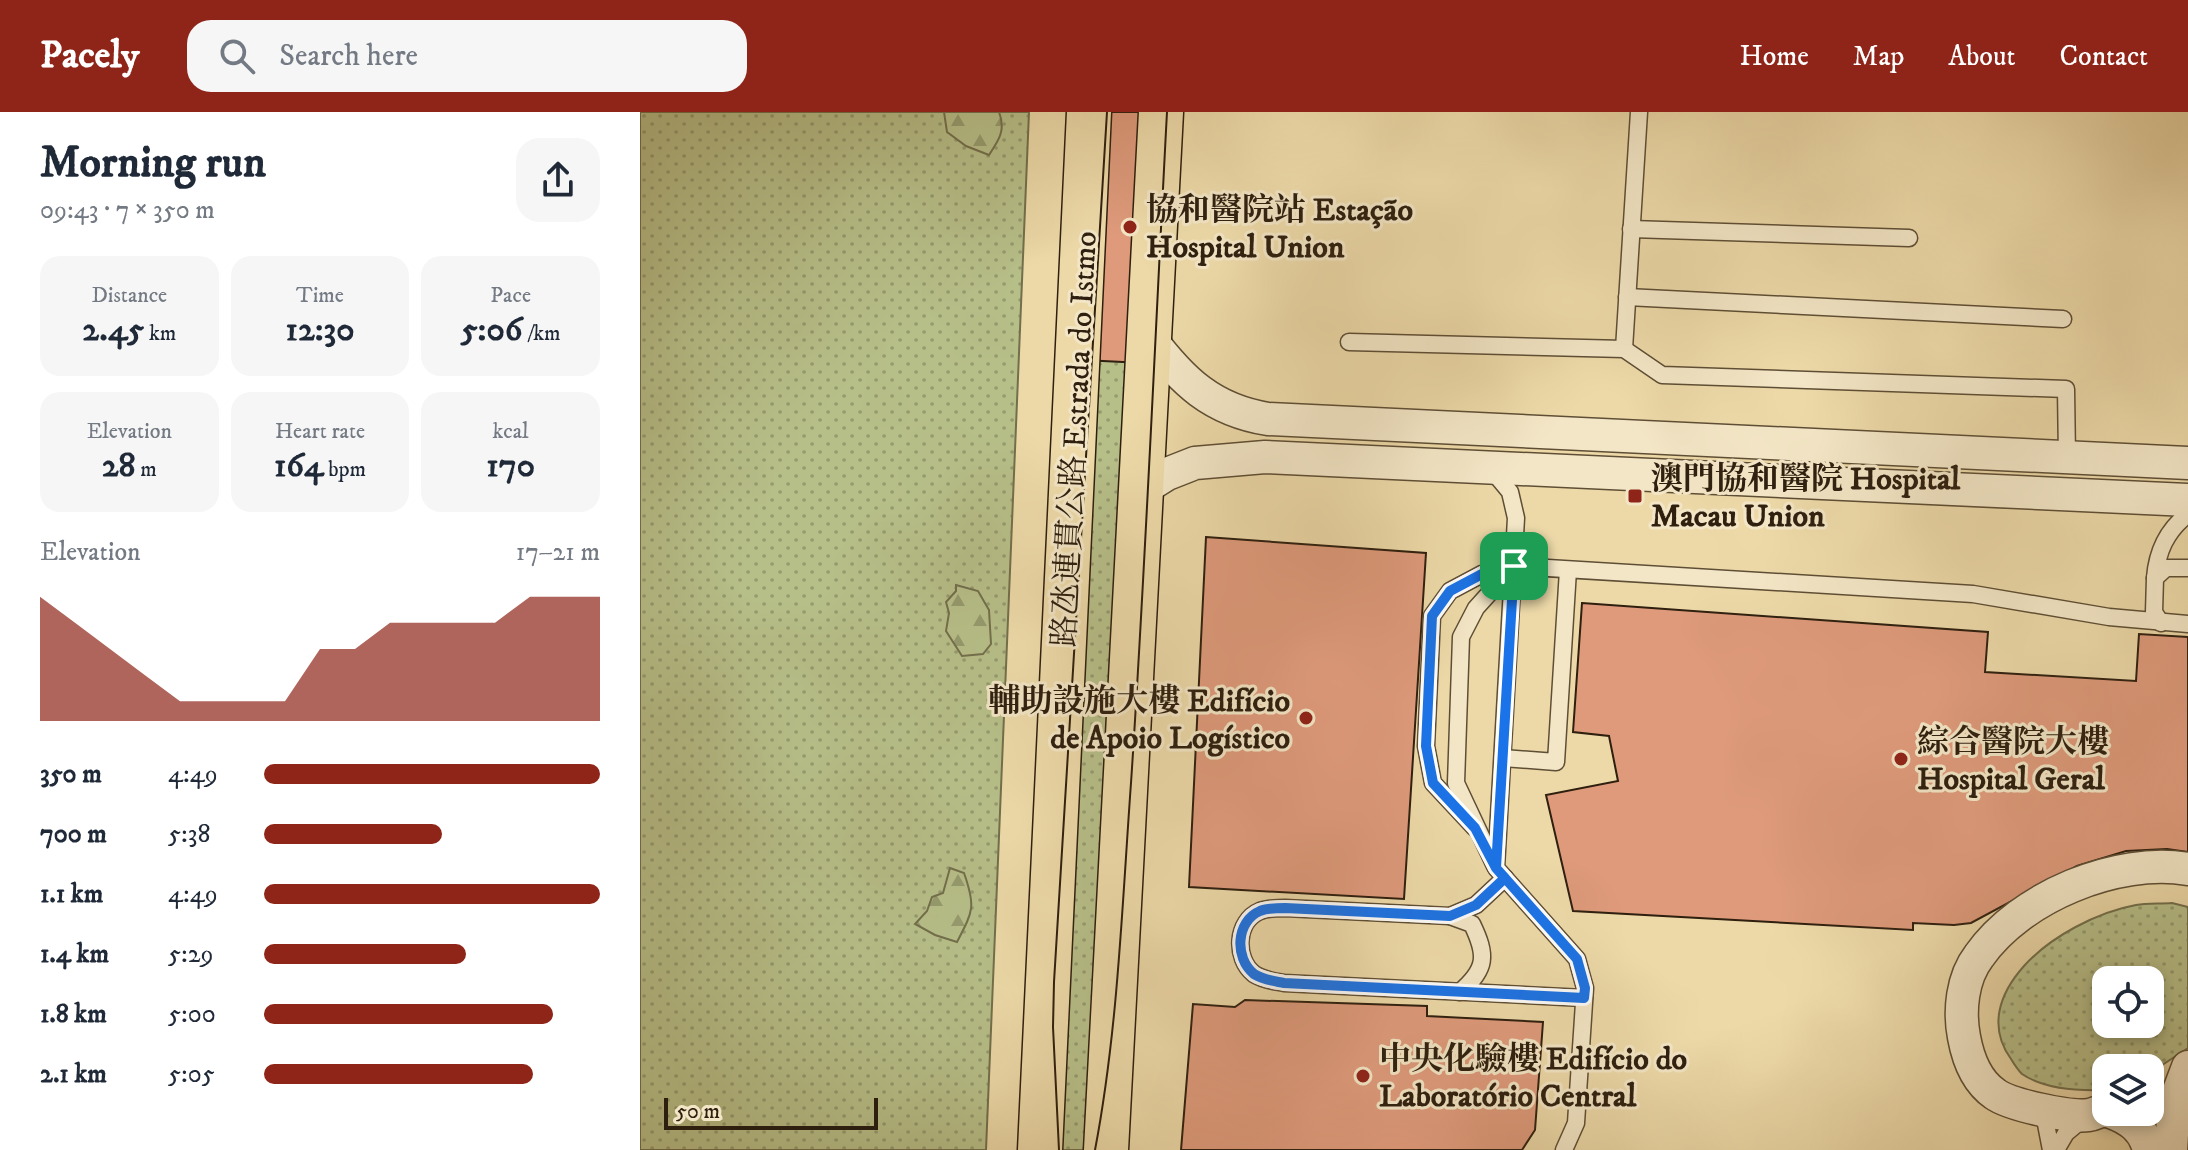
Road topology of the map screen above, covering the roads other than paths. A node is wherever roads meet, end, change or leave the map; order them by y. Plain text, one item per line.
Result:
1 (1089, 112) edge
2 (1161, 112) edge
3 (1639, 112) edge
4 (1631, 229) junction
5 (1909, 238) dead end
6 (1627, 297) junction
7 (2063, 319) dead end
8 (1149, 337) junction
9 (1349, 342) dead end
10 (1624, 349) junction
11 (2067, 458) junction
12 (2188, 463) edge
13 (1491, 469) junction
14 (1140, 491) junction
15 (2188, 500) edge
16 (2188, 514) edge
17 (1514, 566) junction
18 (2188, 568) edge
19 (1568, 570) junction
20 (2155, 578) junction
21 (2161, 623) junction
22 (2188, 624) edge
23 (1503, 758) junction
24 (1475, 828) junction
25 (2188, 869) edge
26 (1500, 873) junction
27 (2188, 890) edge
28 (1450, 916) junction
29 (1460, 992) junction
30 (1584, 998) junction
31 (2188, 1064) edge
32 (2164, 1083) edge
33 (2188, 1112) edge
34 (2081, 1123) edge
35 (1107, 1147) edge
36 (1565, 1149) edge
37 (1040, 1150) edge
38 (2149, 1150) edge
39 (2171, 1150) edge
40 (2185, 1150) edge

1 - 37 main road, 路氹連貫公路 Estrada do Istmo
2 - 8 main road
3 - 4 lane
4 - 5 lane
4 - 6 lane
6 - 7 lane
6 - 10 lane
8 - 11 street
8 - 14 main road
9 - 10 lane
10 - 11 lane
11 - 12 street
13 - 14 street
13 - 15 street
13 - 17 lane
14 - 35 main road
16 - 20 lane
17 - 19 lane
17 - 23 lane
17 - 24 lane
17 - 24 lane
18 - 20 lane
19 - 21 lane
19 - 23 lane
20 - 21 lane
21 - 22 lane
23 - 26 lane
24 - 26 lane
25 - 34 street
26 - 28 lane
26 - 30 lane
27 - 34 street
28 - 29 lane
28 - 29 lane
29 - 30 lane
30 - 36 lane
31 - 32 street
31 - 39 street
33 - 40 street
34 - 38 street

